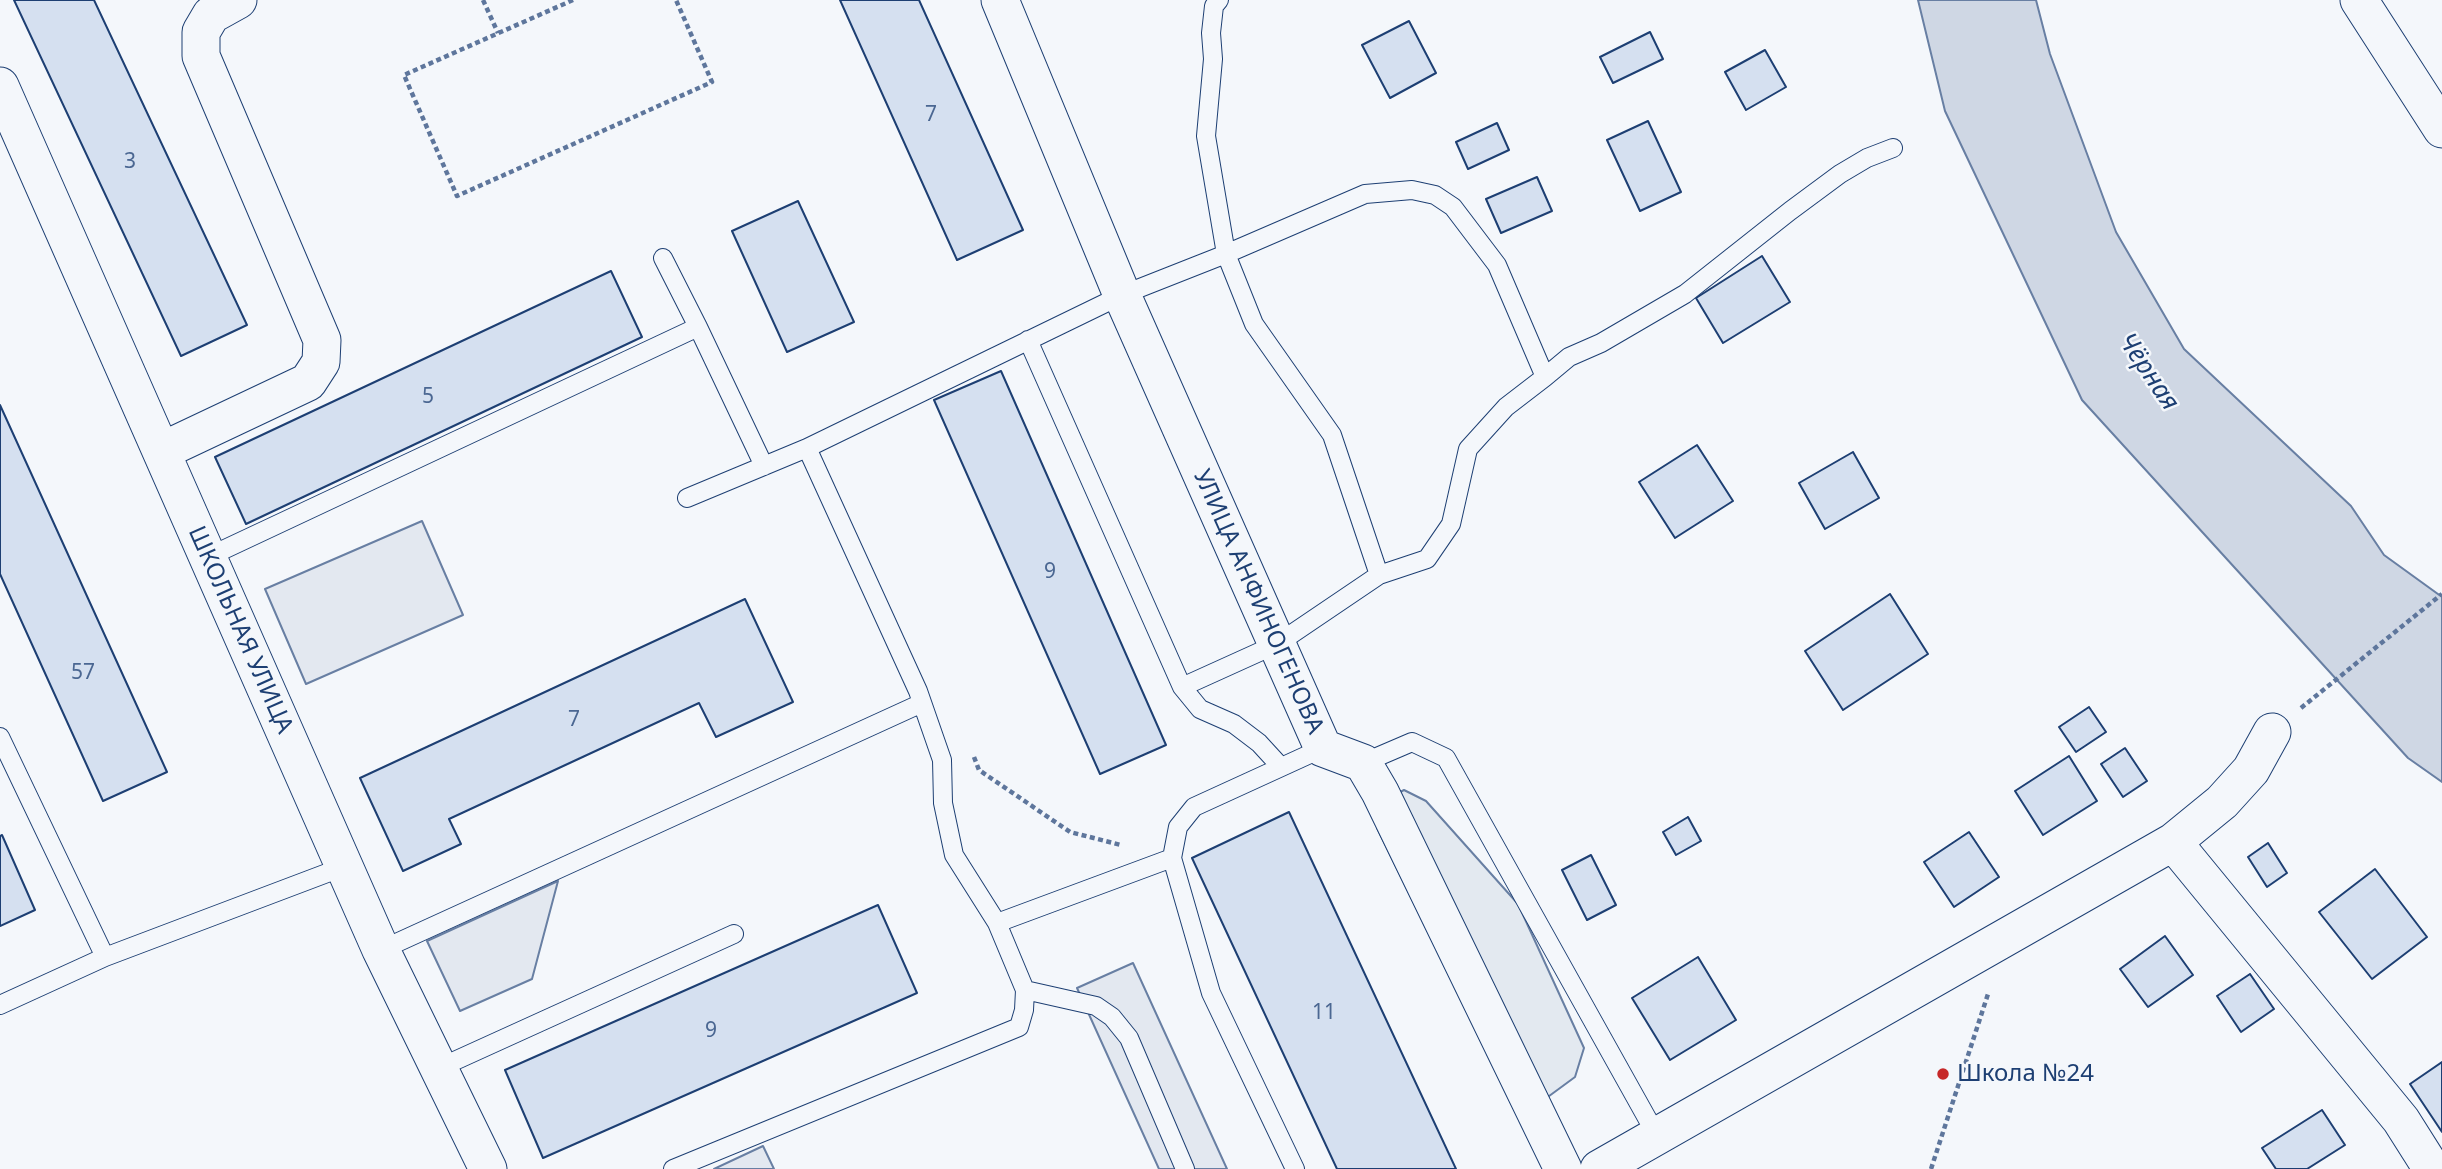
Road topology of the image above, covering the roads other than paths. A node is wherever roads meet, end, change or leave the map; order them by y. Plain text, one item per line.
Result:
1 (238, 0) edge
2 (1000, 0) edge
3 (1219, 0) edge
4 (2359, 0) edge
5 (0, 86) edge
6 (2442, 129) edge
7 (1893, 148) dead end
8 (1226, 254) junction
9 (663, 258) dead end
10 (1122, 295) junction
11 (698, 327) junction
12 (1028, 340) junction
13 (1545, 377) junction
14 (807, 448) junction
15 (162, 451) junction
16 (764, 466) junction
17 (688, 498) dead end
18 (208, 557) junction
19 (1379, 575) junction
20 (1277, 643) junction
21 (1182, 687) junction
22 (922, 703) junction
23 (2272, 732) road end
24 (0, 737) edge
25 (1323, 748) junction
26 (1363, 763) junction
27 (1281, 767) junction
28 (2173, 842) junction
29 (1172, 859) junction
30 (343, 867) junction
31 (997, 923) junction
32 (734, 934) dead end
33 (381, 950) junction
34 (104, 957) junction
35 (1025, 990) junction
36 (0, 1005) edge
37 (439, 1068) junction
38 (1657, 1136) junction
39 (488, 1169) edge
40 (674, 1169) edge
41 (1185, 1169) edge
42 (1295, 1169) edge
43 (1563, 1169) edge
44 (1599, 1169) edge
45 (2432, 1169) edge

1 - 15 street
2 - 10 street, УЛИЦА АНФИНОГЕНОВА
3 - 8 lane
4 - 6 street
5 - 15 street, ШКОЛЬНАЯ УЛИЦА
7 - 13 lane
8 - 10 lane
8 - 13 lane
8 - 19 lane
9 - 11 lane
10 - 12 lane
10 - 20 street, УЛИЦА АНФИНОГЕНОВА
11 - 16 lane
11 - 18 lane
12 - 14 lane
12 - 21 lane
13 - 19 lane
14 - 16 lane
14 - 22 lane
15 - 18 street, ШКОЛЬНАЯ УЛИЦА
16 - 17 lane
18 - 30 street, ШКОЛЬНАЯ УЛИЦА
19 - 20 lane
20 - 21 lane
20 - 25 street, УЛИЦА АНФИНОГЕНОВА
21 - 27 lane
22 - 31 lane
22 - 33 lane
23 - 28 street
24 - 34 lane
25 - 26 street, УЛИЦА АНФИНОГЕНОВА
25 - 27 lane
26 - 38 lane
26 - 43 street
27 - 29 lane
28 - 38 street
28 - 45 street
29 - 31 lane
29 - 42 lane
30 - 33 street, ШКОЛЬНАЯ УЛИЦА
30 - 34 lane
31 - 35 lane
32 - 37 lane
33 - 37 street, ШКОЛЬНАЯ УЛИЦА
34 - 36 lane
35 - 40 lane
35 - 41 lane
37 - 39 street, ШКОЛЬНАЯ УЛИЦА
38 - 44 street

